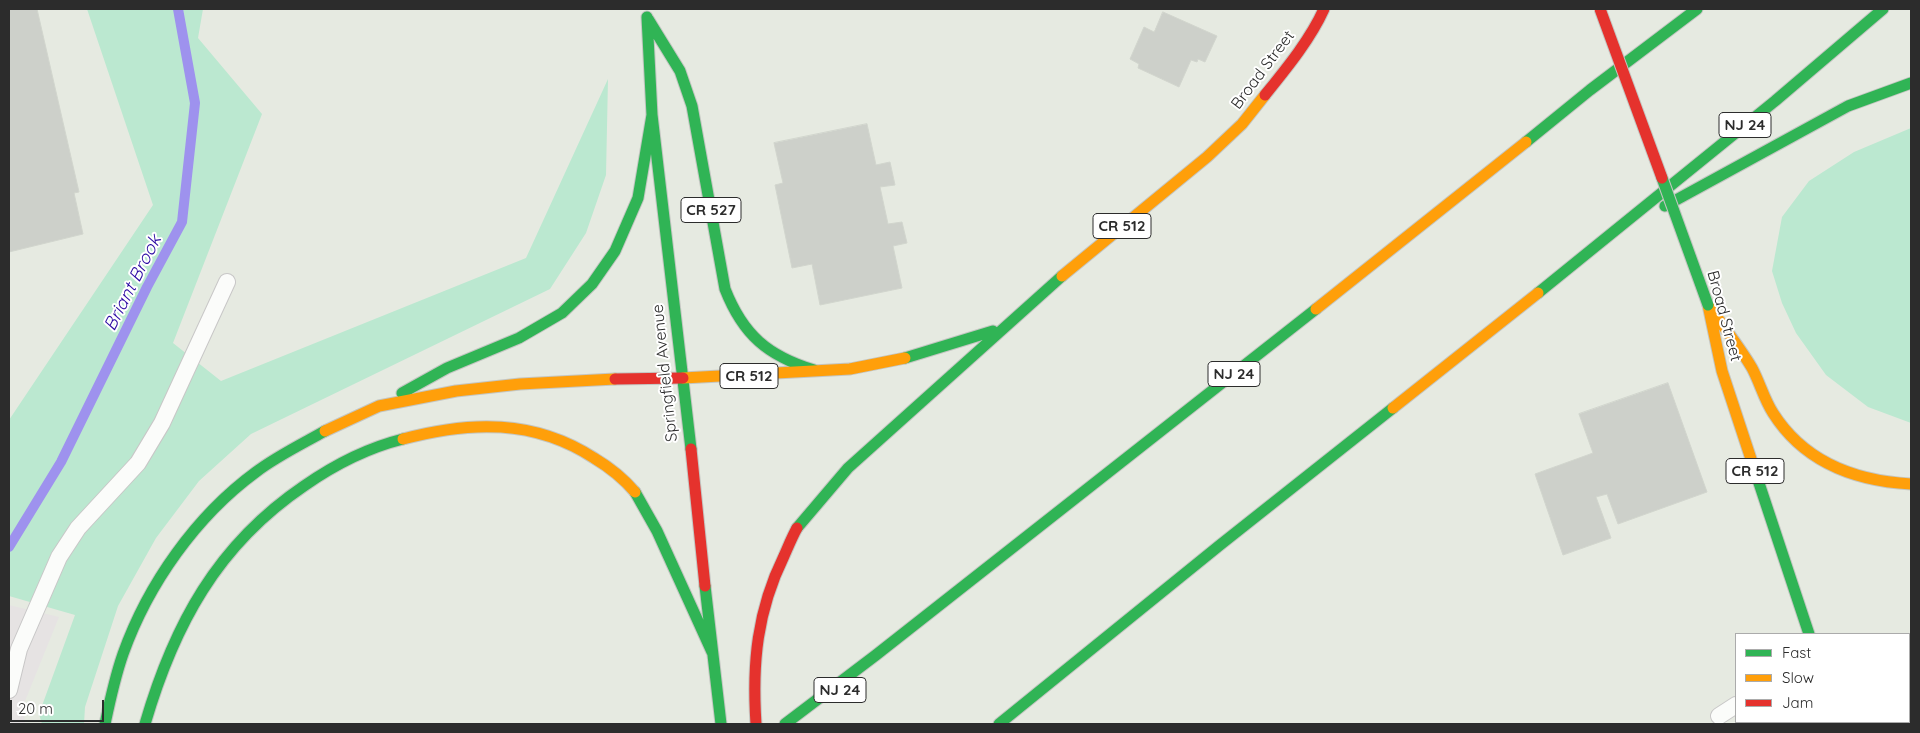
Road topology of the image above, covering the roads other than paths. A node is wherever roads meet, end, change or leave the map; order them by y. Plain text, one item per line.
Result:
1 (1324, 9) edge
2 (1600, 9) edge
3 (1697, 9) edge
4 (1883, 9) edge
5 (645, 13) edge
6 (1911, 83) edge
7 (652, 115) junction
8 (1604, 239) junction
9 (227, 282) dead end
10 (1708, 305) junction
11 (1002, 329) junction
12 (814, 370) junction
13 (683, 378) junction
14 (379, 406) junction
15 (1911, 484) edge
16 (1809, 633) edge
17 (712, 652) junction
18 (876, 655) junction
19 (9, 690) edge
20 (1735, 706) edge
21 (1719, 716) dead end
22 (105, 724) edge
23 (145, 724) edge
24 (722, 724) edge
25 (756, 724) edge
26 (785, 724) edge
27 (804, 724) edge
28 (999, 724) edge

1 - 11 main road, Broad Street / CR 512
2 - 10 main road, Broad Street / CR 512, bridge
3 - 18 main road, NJ 24
4 - 8 main road, NJ 24
5 - 7 main road, Springfield Avenue / CR 527
5 - 12 main road, Springfield Avenue / CR 527
6 - 8 main road
7 - 13 main road, Springfield Avenue / CR 527
7 - 14 main road
8 - 28 main road, NJ 24
9 - 19 lane
10 - 15 main road
10 - 16 main road, Broad Street / CR 512
11 - 12 main road, CR 512
11 - 25 main road
12 - 13 main road, CR 512
13 - 14 main road
13 - 17 main road, Springfield Avenue / CR 527
14 - 22 main road
17 - 23 main road
17 - 24 main road, Springfield Avenue / CR 527
18 - 26 main road
18 - 27 main road, NJ 24
20 - 21 lane

